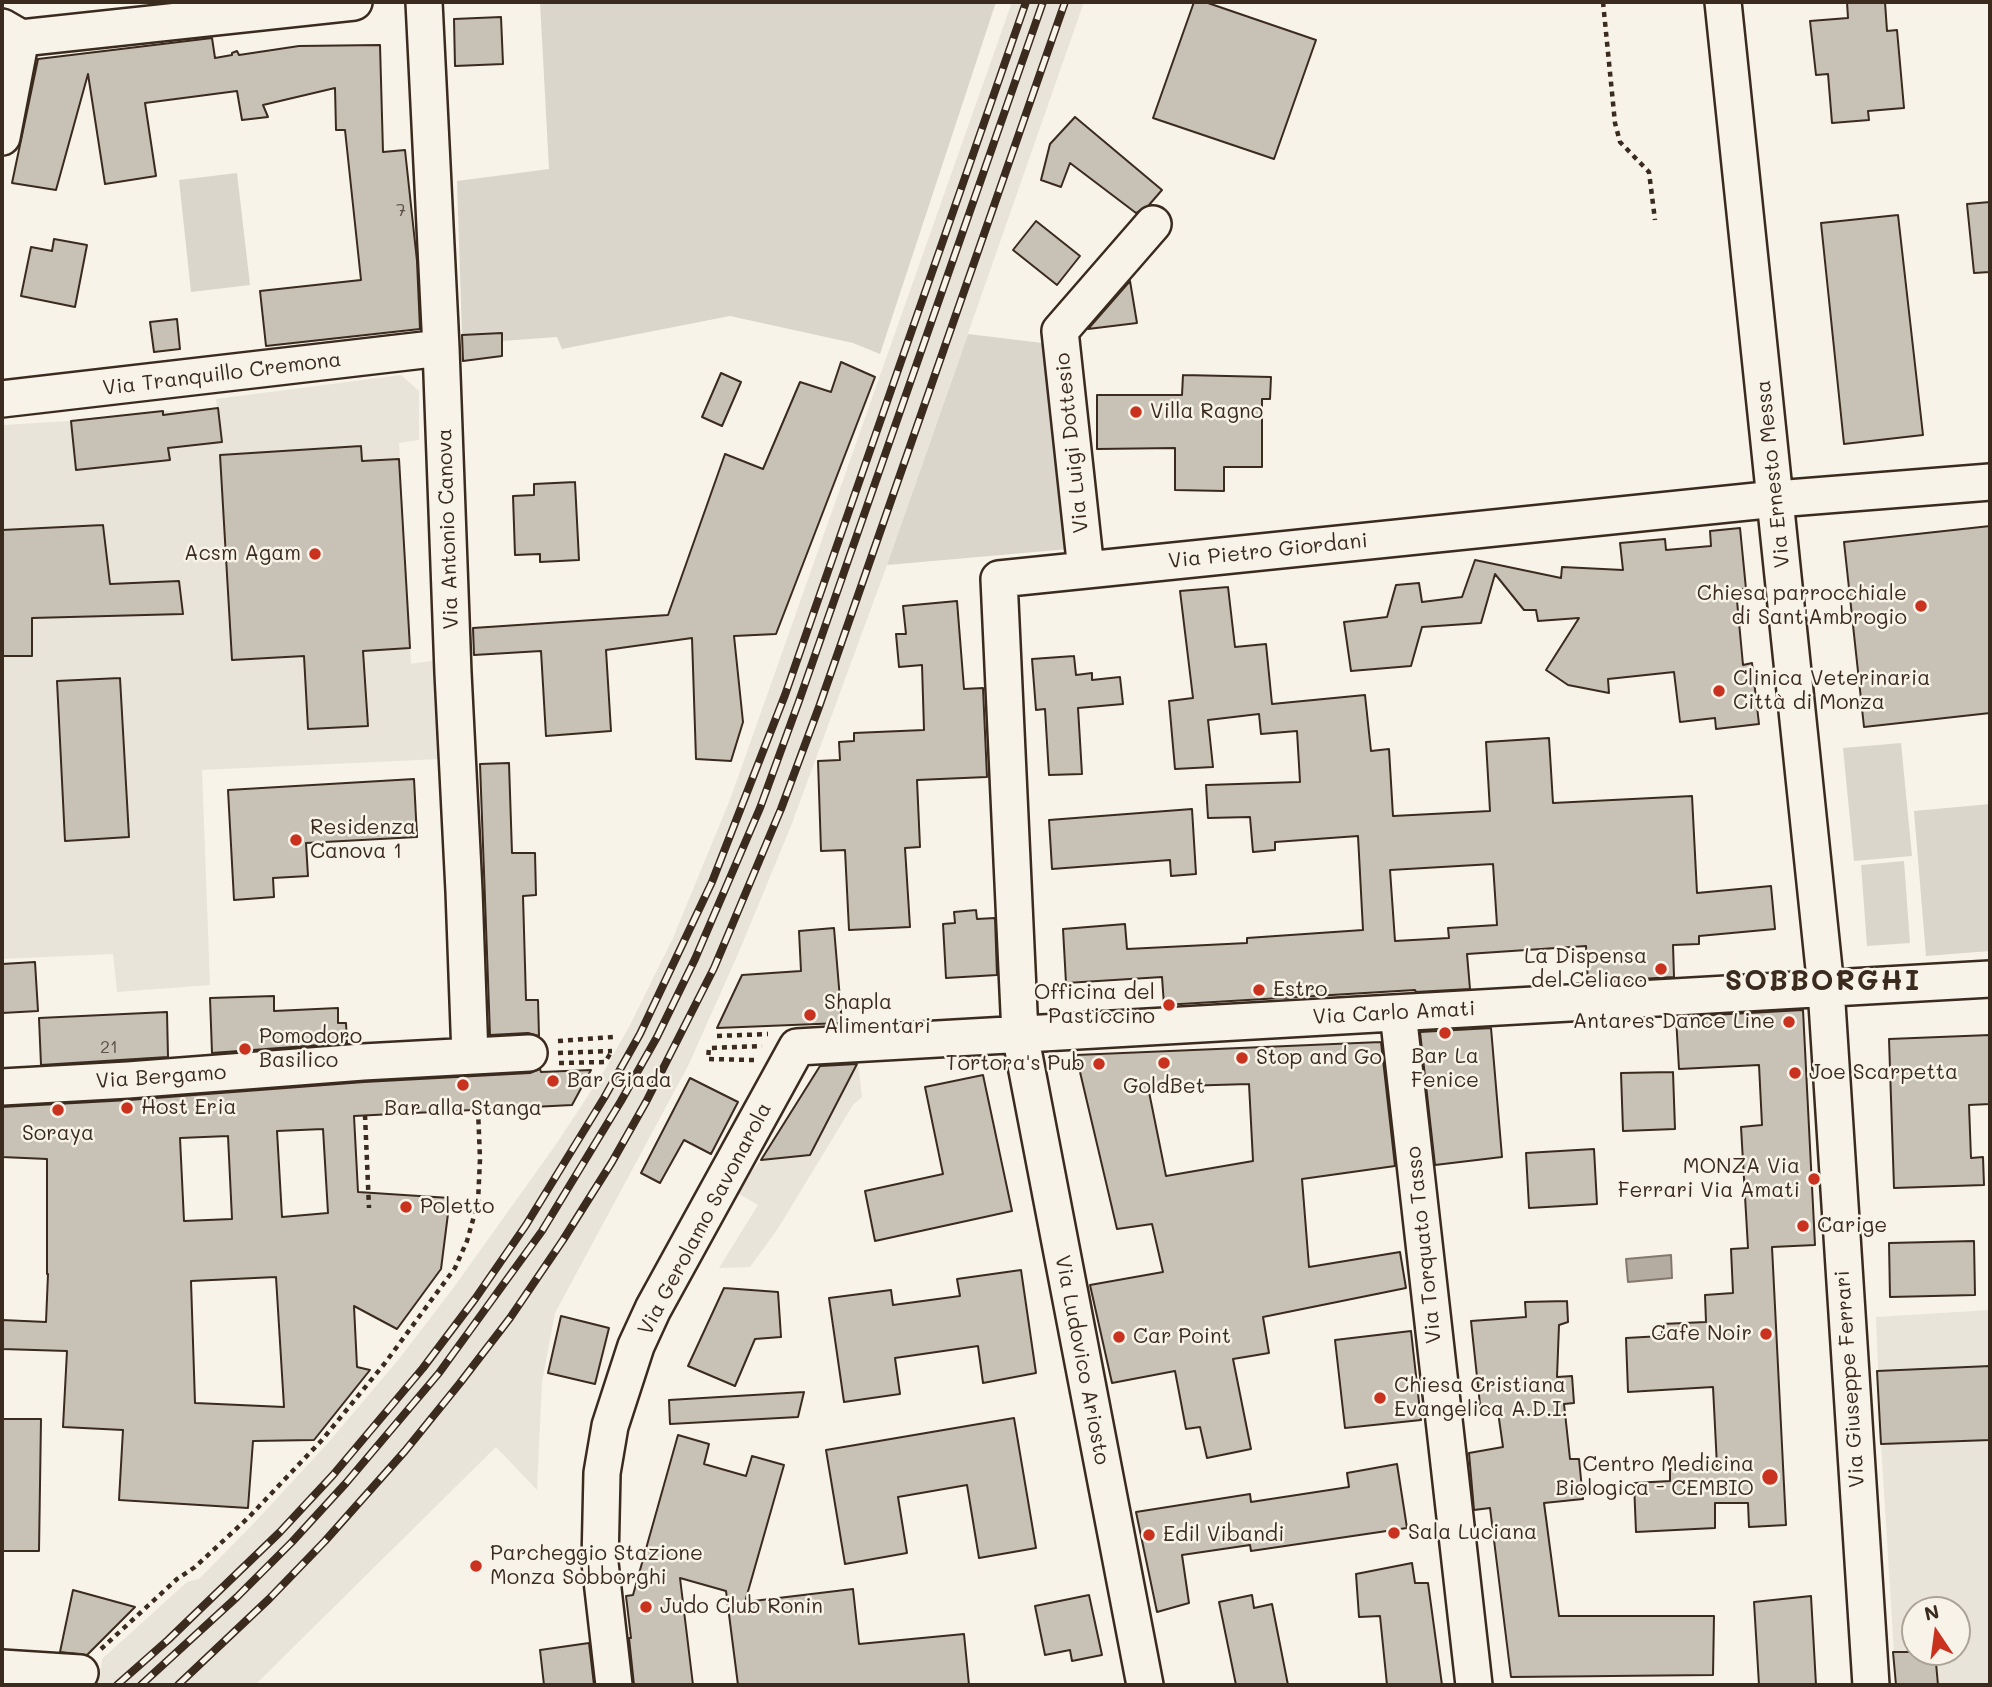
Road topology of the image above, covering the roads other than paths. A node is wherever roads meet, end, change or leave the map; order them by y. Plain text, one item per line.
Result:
1 (354, 2) edge
2 (424, 2) edge
3 (1723, 2) edge
4 (12, 33) edge
5 (2, 138) edge
6 (1153, 224) dead end
7 (441, 348) junction
8 (2, 399) edge
9 (1990, 482) edge
10 (1776, 499) junction
11 (1086, 570) junction
12 (1990, 979) edge
13 (1826, 988) junction
14 (1398, 1013) junction
15 (1020, 1034) junction
16 (529, 1054) road end
17 (784, 1054) joint
18 (470, 1056) junction
19 (2, 1087) edge
20 (2, 1668) edge
21 (80, 1673) road end
22 (614, 1685) edge
23 (1145, 1685) edge
24 (1474, 1685) edge
25 (1871, 1685) edge

1 - 4 street
2 - 7 street, Via Antonio Canova
3 - 10 street, Via Ernesto Messa
4 - 5 street
6 - 11 street, Via Luigi Dottesio
7 - 8 street, Via Tranquillo Cremona
7 - 18 street, Via Antonio Canova
9 - 10 street, Via Pietro Giordani
10 - 11 street, Via Pietro Giordani
10 - 13 street, Via Ernesto Messa
11 - 15 street, Via Pietro Giordani
12 - 13 street, Via Carlo Amati
13 - 14 street, Via Carlo Amati
13 - 25 street, Via Giuseppe Ferrari
14 - 15 street, Via Carlo Amati
14 - 24 street, Via Torquato Tasso
15 - 17 street, Via Carlo Amati
15 - 23 street, Via Ludovico Ariosto
16 - 18 street, Via Bergamo
17 - 22 street, Via Gerolamo Savonarola
18 - 19 street, Via Bergamo
20 - 21 street

